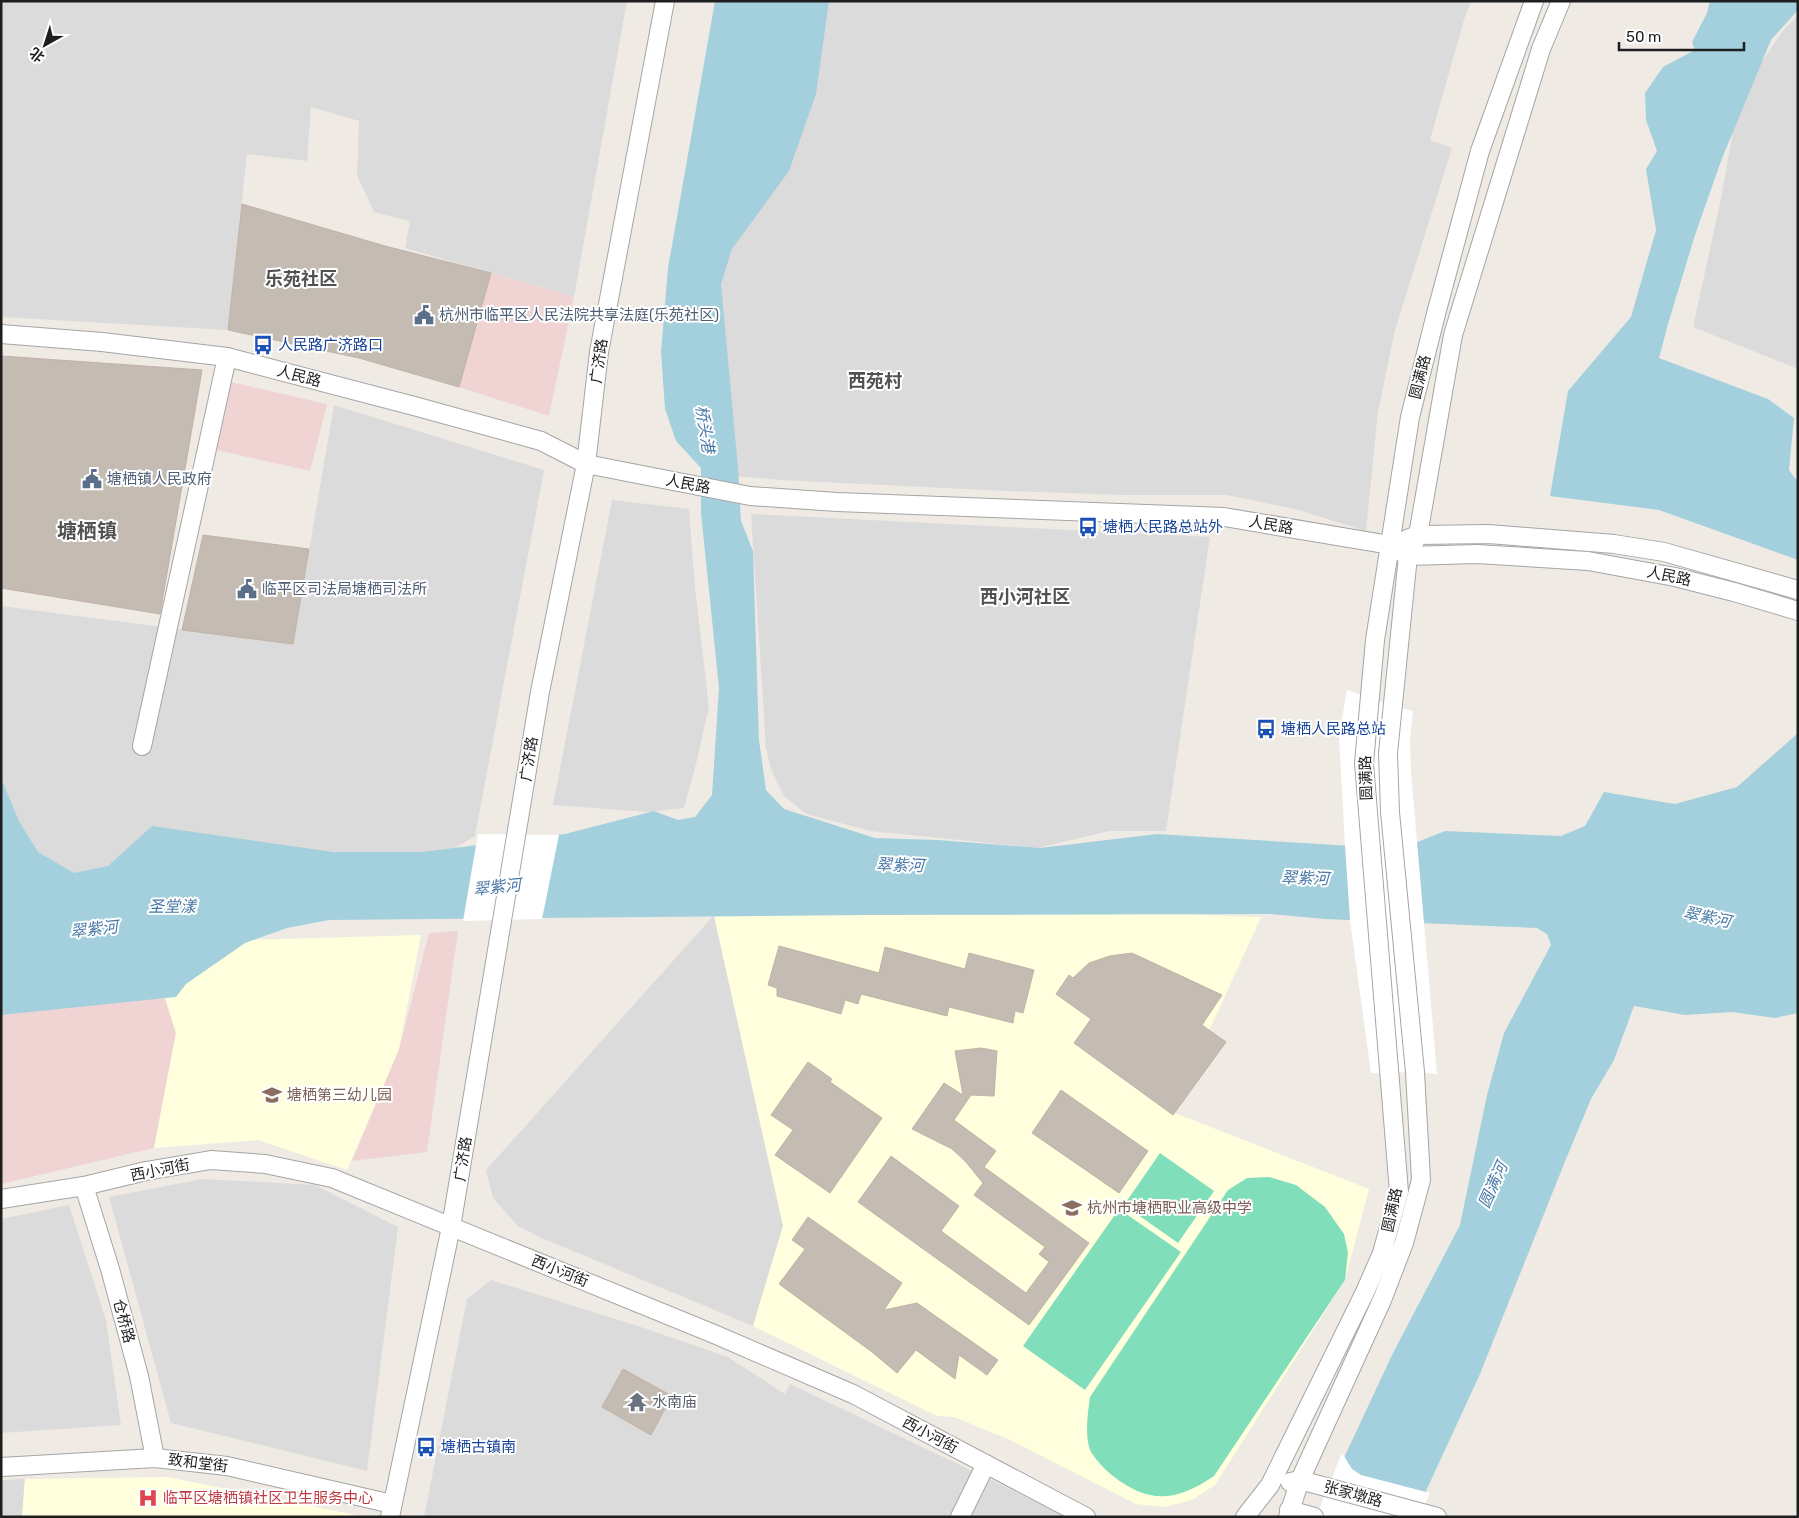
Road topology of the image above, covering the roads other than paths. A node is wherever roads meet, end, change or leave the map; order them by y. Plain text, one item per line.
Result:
1 (665, 1) edge
2 (1534, 1) edge
3 (1561, 1) edge
4 (1, 334) edge
5 (227, 357) junction
6 (586, 464) junction
7 (1418, 535) junction
8 (1390, 545) junction
9 (1408, 556) junction
10 (1798, 590) edge
11 (1796, 606) edge
12 (142, 746) dead end
13 (84, 1186) junction
14 (1, 1199) edge
15 (451, 1227) junction
16 (155, 1458) junction
17 (986, 1464) junction
18 (1, 1467) edge
19 (1300, 1480) junction
20 (1270, 1485) junction
21 (391, 1510) edge
22 (1289, 1513) edge
23 (1429, 1515) edge
24 (960, 1517) edge
25 (1086, 1517) edge
26 (1246, 1517) edge
27 (1314, 1517) edge

1 - 6 street, 广济路
2 - 8 street, 圆满路
3 - 7 street, 圆满路
4 - 5 street, 人民路
5 - 6 street, 人民路
5 - 12 street
6 - 8 street, 人民路
6 - 15 street, 广济路
7 - 8 street, 人民路
7 - 9 street, 圆满路
7 - 10 street, 人民路
8 - 9 street, 人民路
8 - 20 street, 圆满路
9 - 11 street, 人民路
9 - 19 street, 圆满路
13 - 14 street, 西小河街
13 - 15 street, 西小河街
13 - 16 street, 仓桥路
15 - 17 street, 西小河街
15 - 21 street, 广济路
16 - 18 street, 致和堂街
16 - 21 street, 致和堂街
17 - 24 street
17 - 25 street, 西小河街
19 - 20 street, 张家墩路
19 - 22 street, 圆满路
19 - 23 street, 张家墩路
20 - 22 street
20 - 26 street
22 - 27 street

